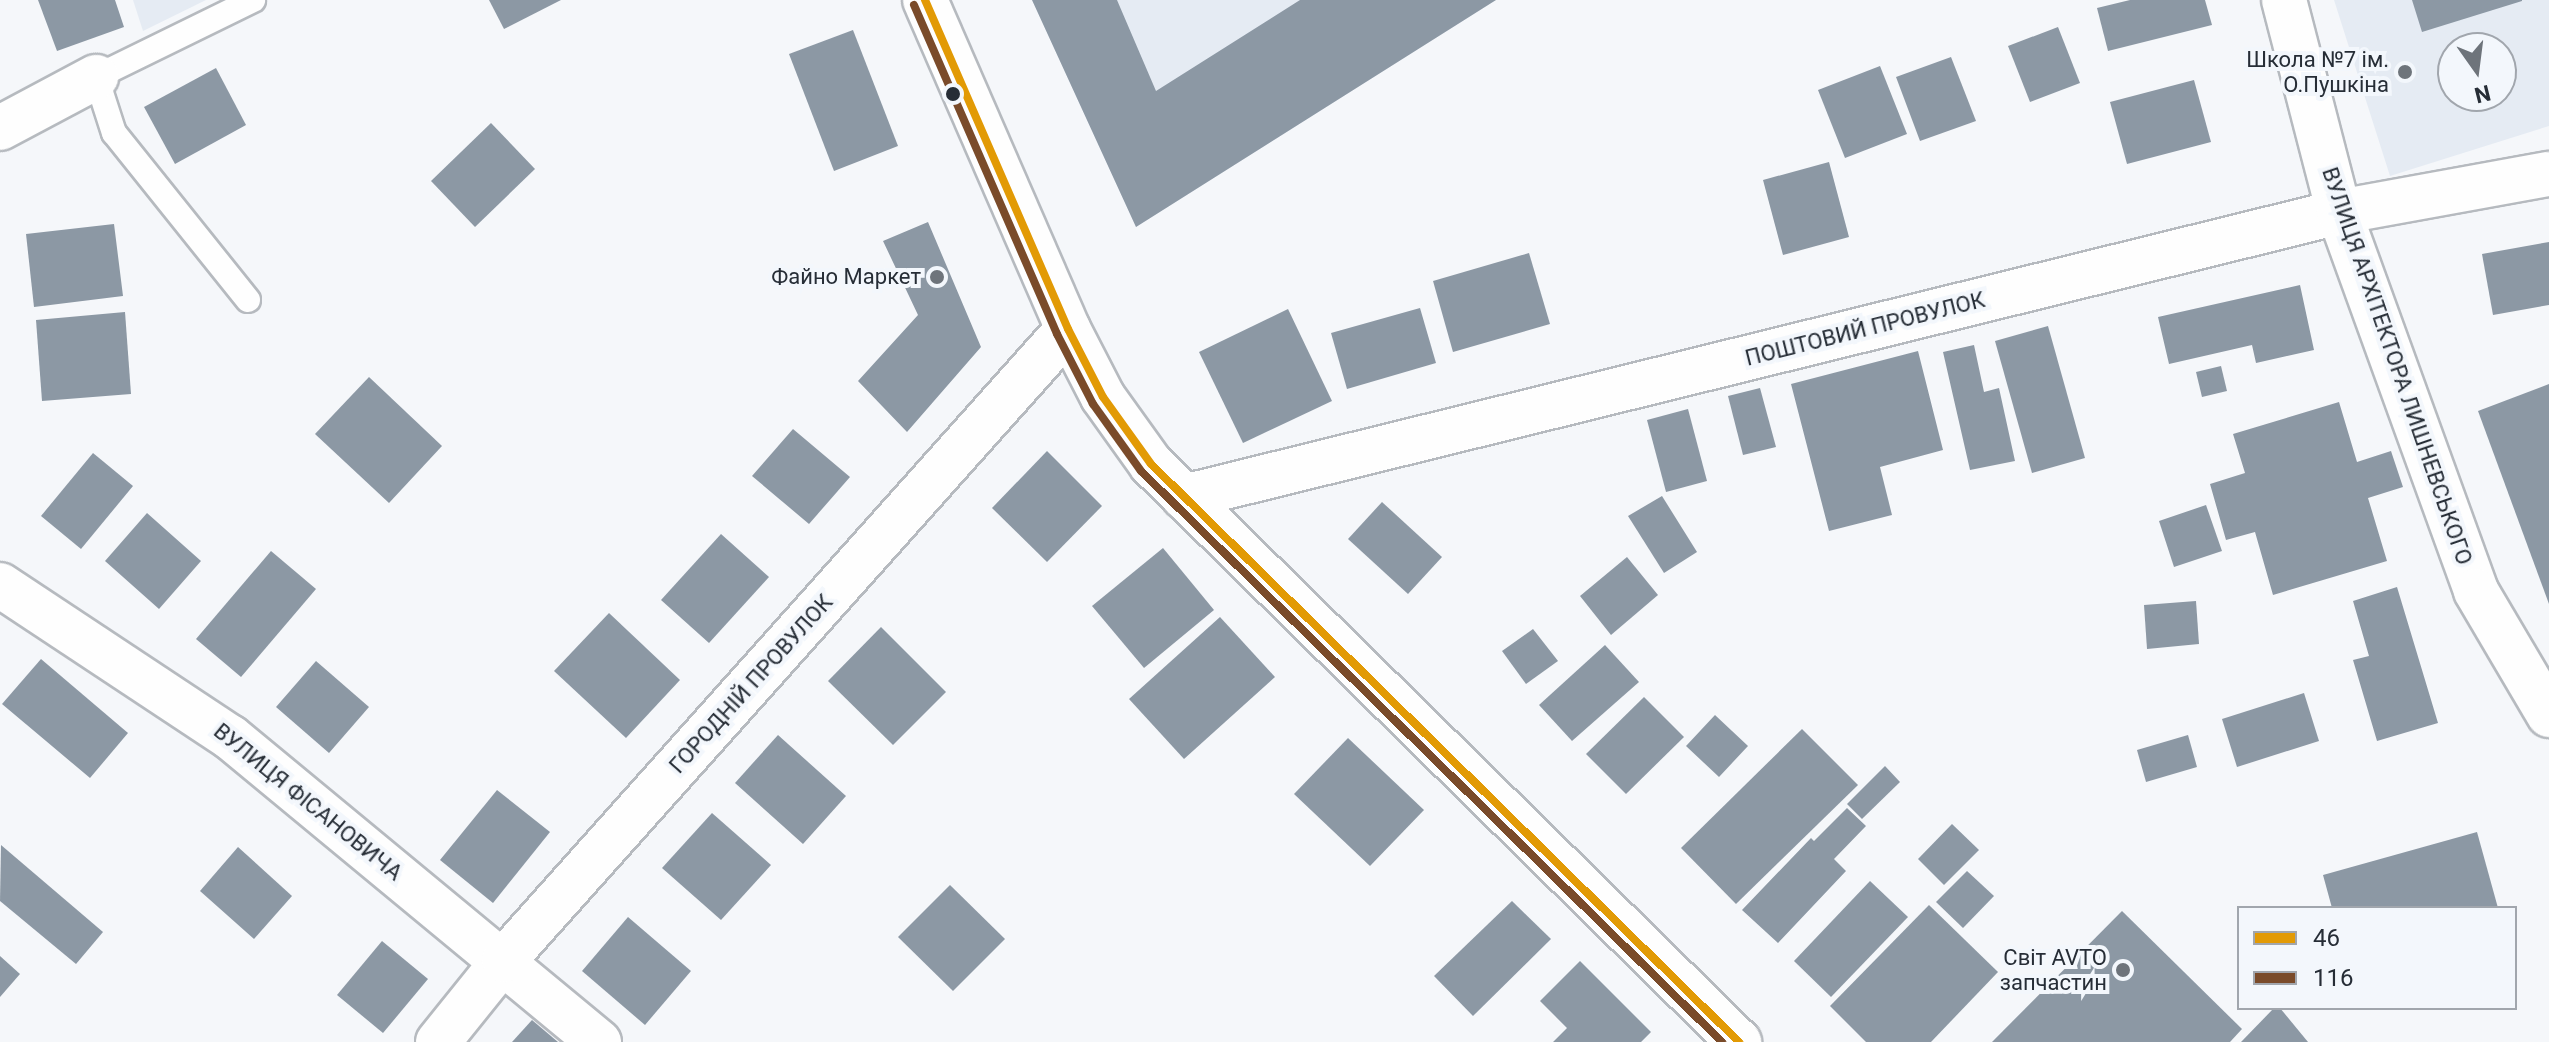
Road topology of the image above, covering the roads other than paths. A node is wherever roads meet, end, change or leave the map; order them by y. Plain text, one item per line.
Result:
1 (253, 0) edge
2 (925, 0) edge
3 (2284, 0) edge
4 (96, 77) junction
5 (0, 128) edge
6 (2549, 174) edge
7 (2339, 212) junction
8 (248, 300) dead end
9 (1068, 329) junction
10 (1184, 497) junction
11 (0, 585) edge
12 (2549, 715) edge
13 (504, 960) junction
14 (438, 1042) edge
15 (599, 1042) edge
16 (1739, 1042) edge

1 - 4 lane
2 - 9 street
3 - 7 street, ВУЛИЦЯ АРХІТЕКТОРА ЛИШНЕВСЬКОГО
4 - 5 street
4 - 8 lane
6 - 7 street, ПОШТОВИЙ ПРОВУЛОК
7 - 10 street, ПОШТОВИЙ ПРОВУЛОК
7 - 12 street, ВУЛИЦЯ АРХІТЕКТОРА ЛИШНЕВСЬКОГО
9 - 10 street
9 - 13 street, ГОРОДНІЙ ПРОВУЛОК
10 - 16 street
11 - 13 street, ВУЛИЦЯ ФІСАНОВИЧА
13 - 14 street, ГОРОДНІЙ ПРОВУЛОК
13 - 15 street, ВУЛИЦЯ ФІСАНОВИЧА

